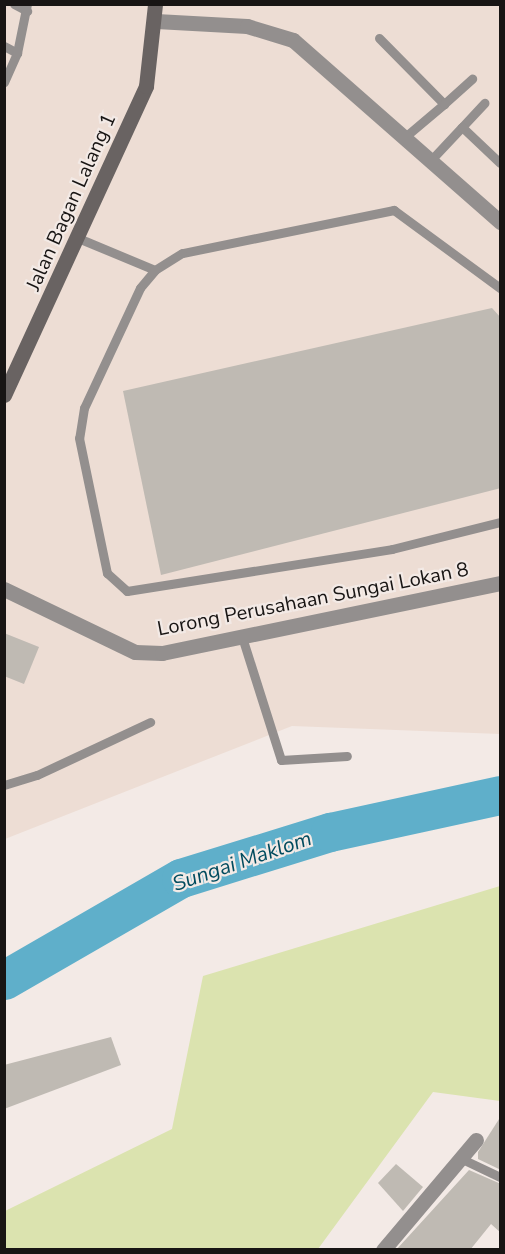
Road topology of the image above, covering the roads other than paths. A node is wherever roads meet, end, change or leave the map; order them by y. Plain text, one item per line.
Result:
1 (14, 4) edge
2 (154, 4) edge
3 (27, 8) edge
4 (156, 21) junction
5 (379, 38) dead end
6 (4, 46) edge
7 (17, 53) junction
8 (472, 79) dead end
9 (4, 82) edge
10 (484, 103) dead end
11 (444, 104) junction
12 (462, 127) junction
13 (405, 137) junction
14 (431, 160) junction
15 (501, 163) edge
16 (501, 222) edge
17 (78, 238) junction
18 (155, 270) junction
19 (501, 288) edge
20 (4, 395) edge
21 (501, 522) edge
22 (501, 583) edge
23 (4, 589) edge
24 (242, 637) junction
25 (150, 722) dead end
26 (347, 756) dead end
27 (4, 785) edge
28 (476, 1140) dead end
29 (460, 1158) junction
30 (501, 1177) edge
31 (383, 1250) edge

1 - 3 lane
2 - 4 main road, Jalan Bagan Lalang 1
3 - 7 lane
4 - 13 street
4 - 17 main road, Jalan Bagan Lalang 1
5 - 11 lane
6 - 7 lane
7 - 9 lane
8 - 11 lane
10 - 12 lane
11 - 13 lane
12 - 14 lane
12 - 15 lane
13 - 14 street
14 - 16 street
17 - 18 lane
17 - 20 main road, Jalan Bagan Lalang 1
18 - 19 lane
18 - 21 lane
22 - 24 street, Lorong Perusahaan Sungai Lokan 8
23 - 24 street, Lorong Perusahaan Sungai Lokan 8
24 - 26 lane
25 - 27 lane
28 - 29 street
29 - 30 lane
29 - 31 street

